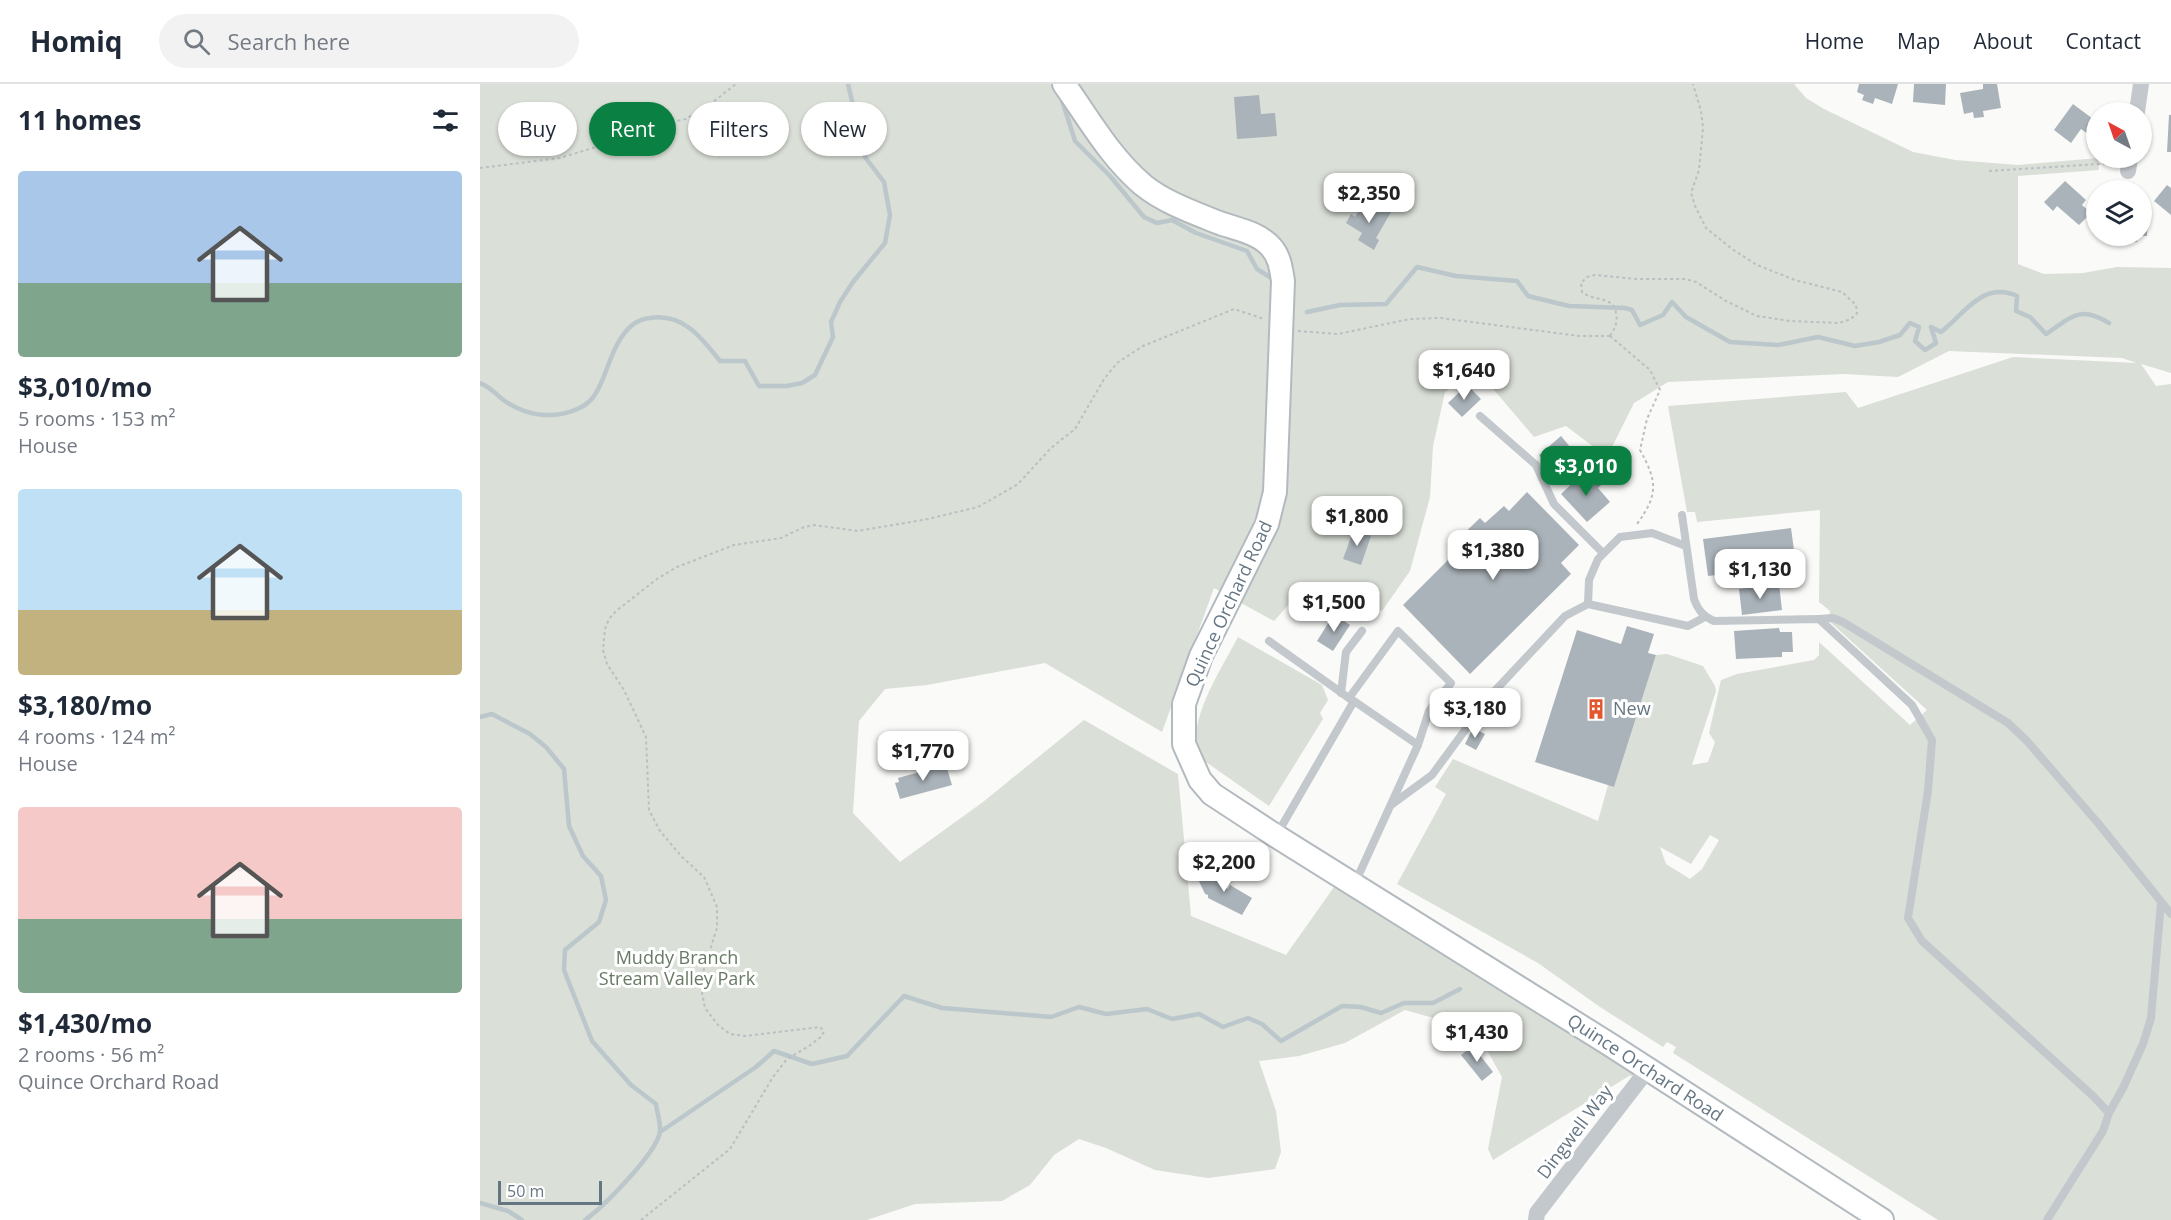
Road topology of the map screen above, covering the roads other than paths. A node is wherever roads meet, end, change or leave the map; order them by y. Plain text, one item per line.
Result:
1 (1064, 84) edge
2 (2141, 84) edge
3 (2138, 102) edge
4 (1480, 416) dead end
5 (1682, 515) dead end
6 (1686, 546) junction
7 (1603, 553) junction
8 (1588, 604) junction
9 (1705, 617) junction
10 (1819, 619) junction
11 (1362, 631) dead end
12 (1269, 641) dead end
13 (1444, 692) junction
14 (1341, 693) junction
15 (1352, 699) junction
16 (1487, 700) junction
17 (1419, 745) junction
18 (1391, 805) junction
19 (1276, 836) junction
20 (1354, 885) junction
21 (2161, 903) junction
22 (2171, 914) edge
23 (1648, 1069) junction
24 (2109, 1113) junction
25 (1536, 1220) edge
26 (1882, 1220) edge
27 (2047, 1220) edge

1 - 19 street, Quince Orchard Road
2 - 3 street
4 - 7 lane
5 - 6 lane
6 - 7 lane
6 - 9 lane
7 - 8 lane
8 - 9 lane
8 - 16 lane
9 - 10 lane
10 - 21 lane
10 - 24 lane
11 - 14 lane
12 - 14 lane
13 - 15 lane
13 - 16 lane
13 - 17 lane
14 - 15 lane
15 - 17 lane
15 - 19 lane
16 - 18 lane
17 - 18 lane
18 - 20 lane
19 - 20 street, Quince Orchard Road
20 - 23 street, Quince Orchard Road
21 - 22 lane
21 - 24 lane
23 - 25 street, Dingwell Way
23 - 26 street, Quince Orchard Road
24 - 27 lane

